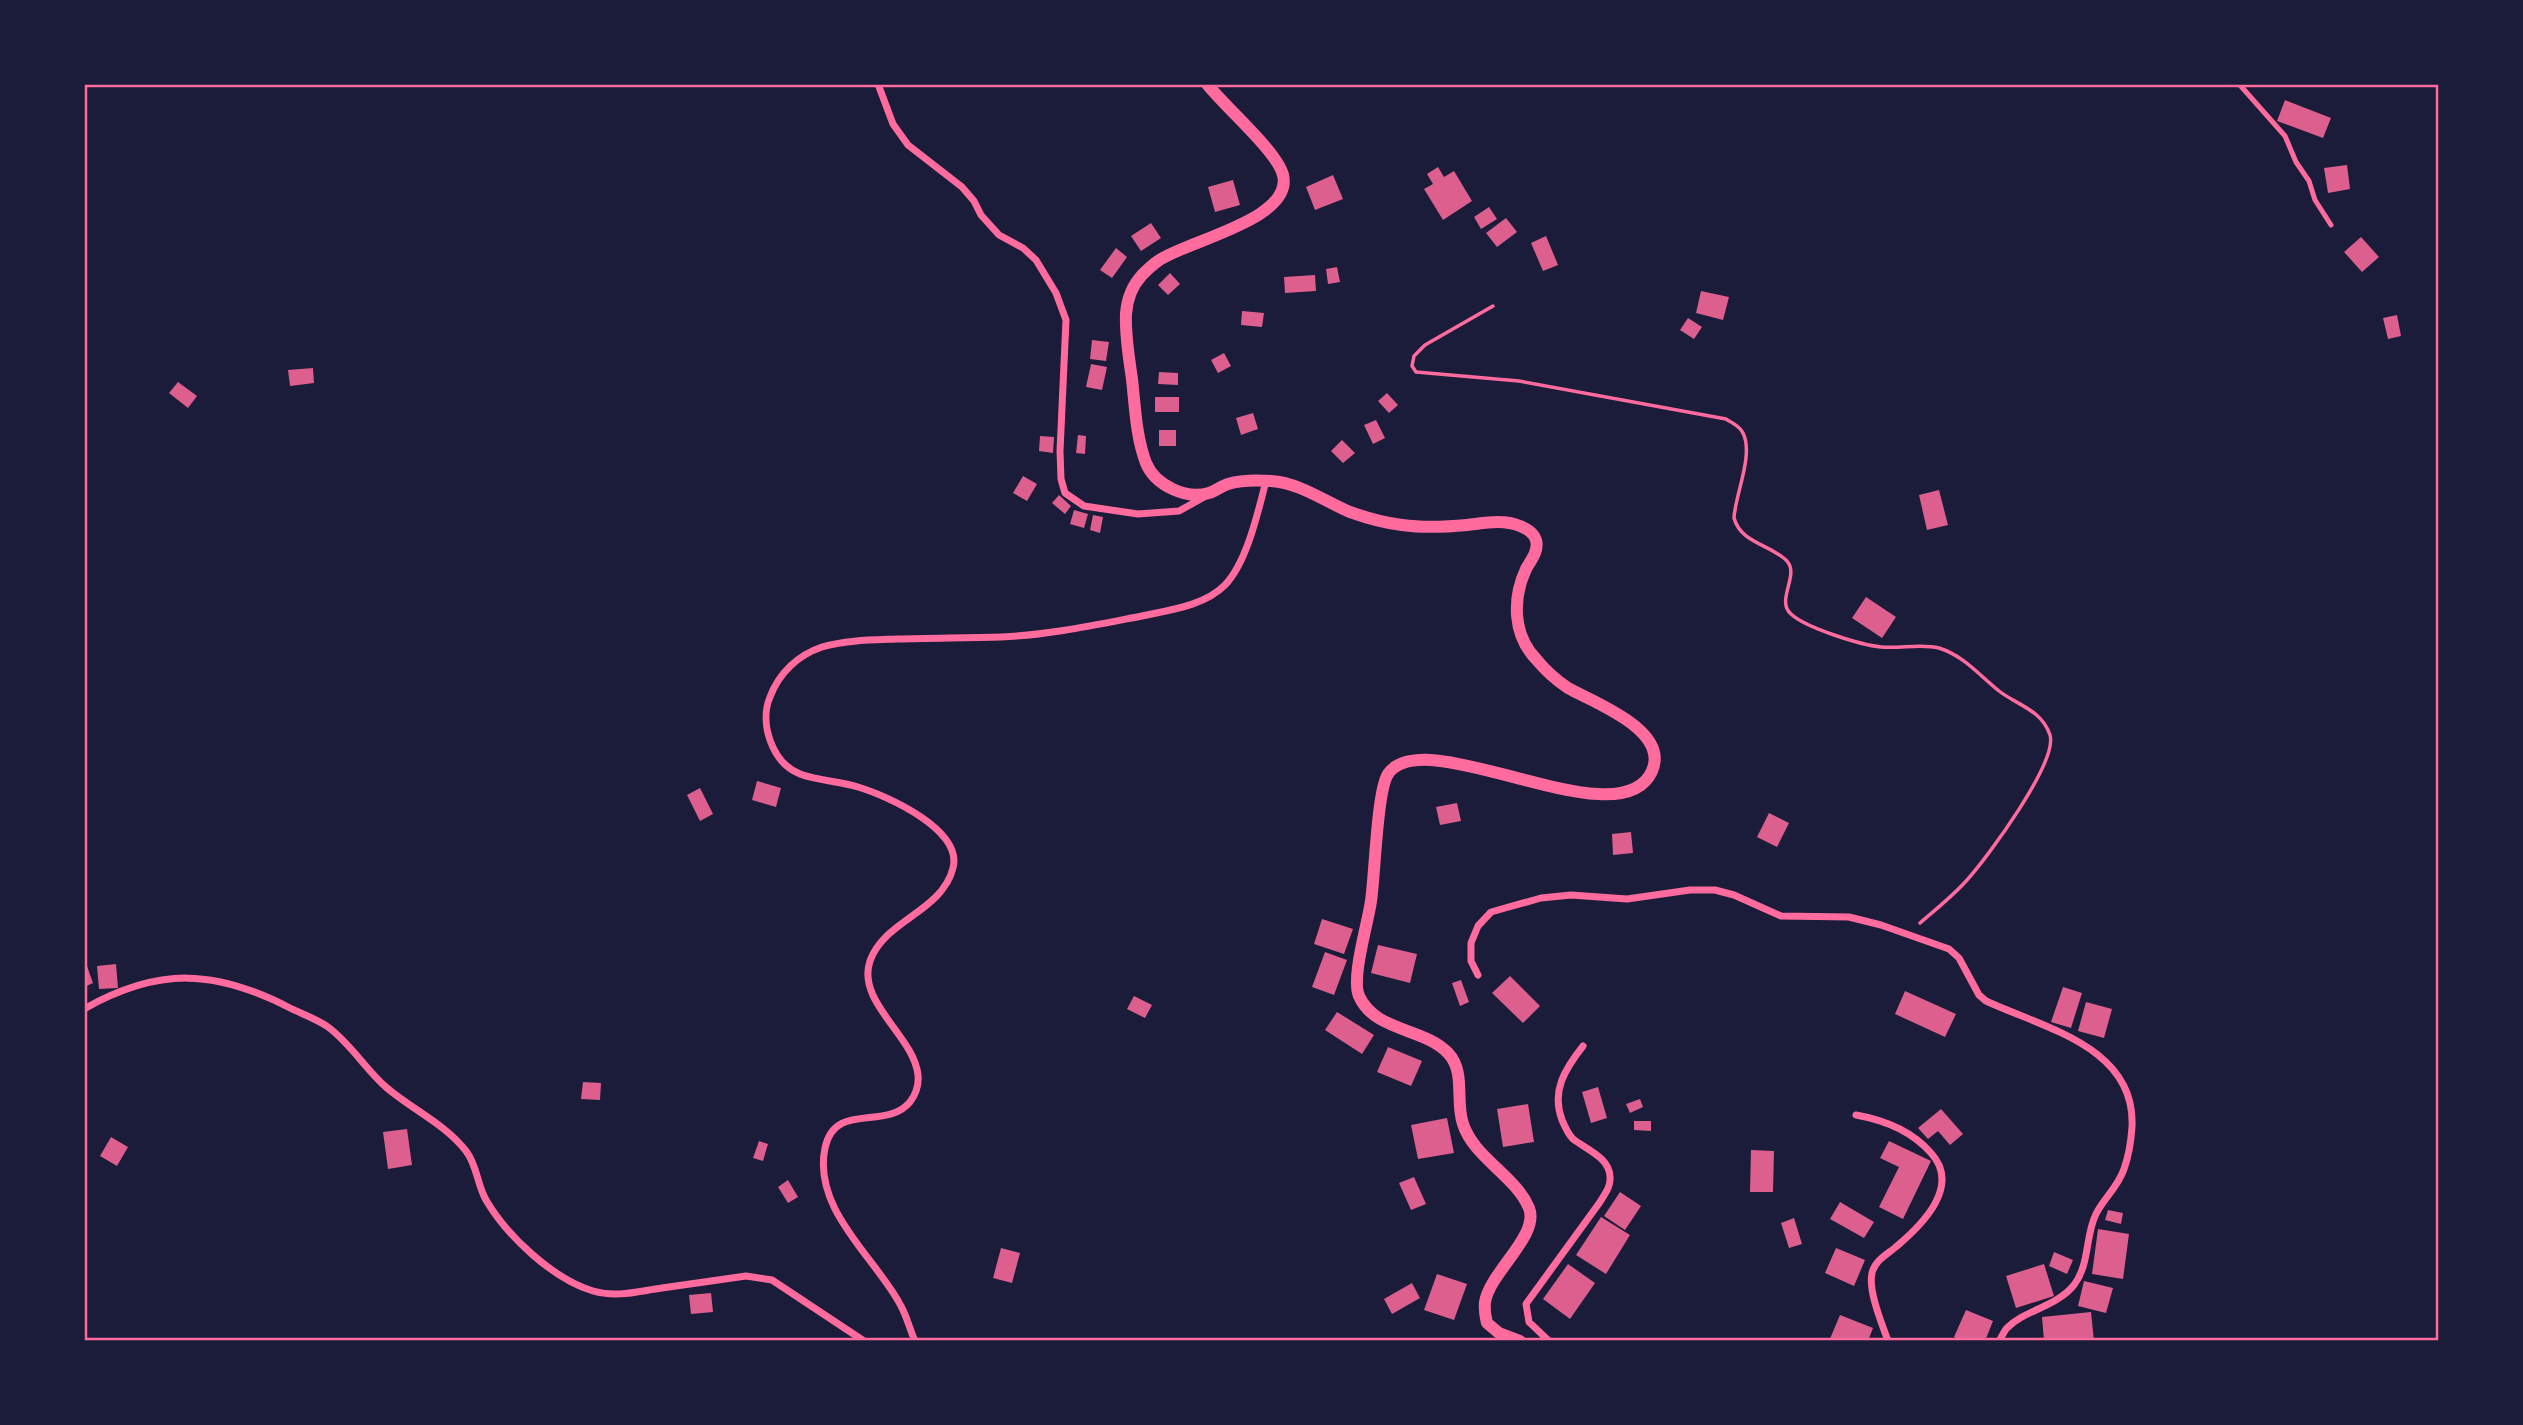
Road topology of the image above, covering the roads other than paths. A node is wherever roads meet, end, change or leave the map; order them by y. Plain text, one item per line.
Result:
1 (878, 84) edge
2 (1207, 84) edge
3 (2239, 84) edge
4 (2331, 225) dead end
5 (1266, 481) junction
6 (1210, 493) junction
7 (1478, 975) dead end
8 (84, 1009) edge
9 (1583, 1046) dead end
10 (1856, 1115) dead end
11 (864, 1341) edge
12 (915, 1341) edge
13 (1520, 1341) edge
14 (1549, 1341) edge
15 (1888, 1341) edge
16 (1999, 1341) edge

1 - 6 street
2 - 6 street
3 - 4 lane
5 - 6 street
5 - 12 street
5 - 13 street
7 - 16 street
8 - 11 street
9 - 14 street
10 - 15 street

